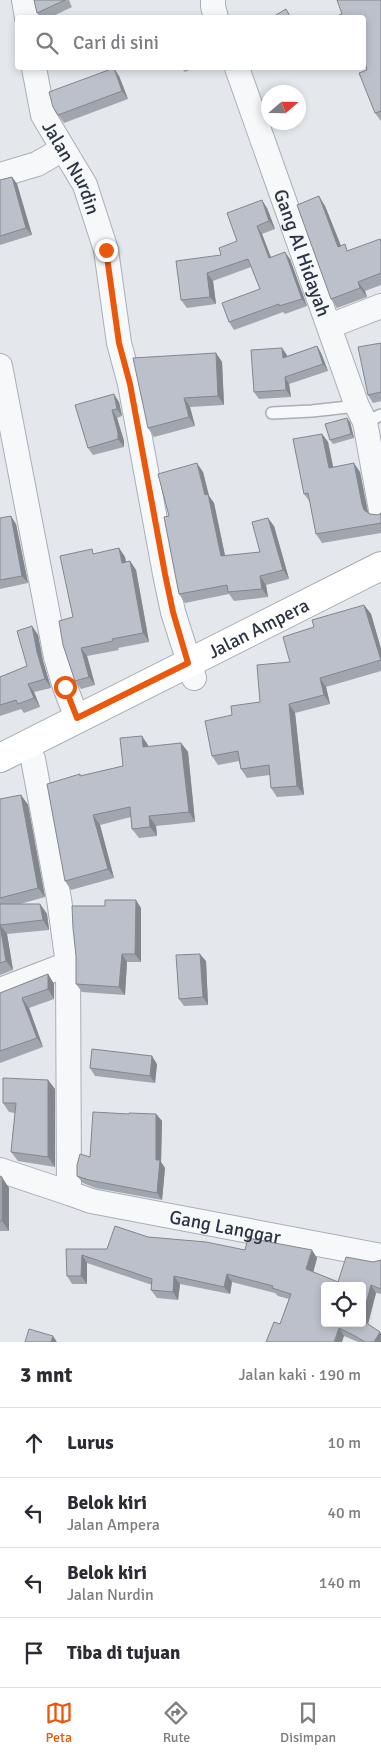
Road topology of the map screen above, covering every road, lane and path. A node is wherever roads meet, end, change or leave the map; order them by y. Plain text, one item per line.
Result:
1 (24, 0) edge
2 (213, 0) edge
3 (26, 15) edge
4 (215, 15) edge
5 (34, 70) edge
6 (238, 70) edge
7 (63, 149) junction
8 (0, 175) edge
9 (381, 306) edge
10 (330, 326) junction
11 (0, 366) edge
12 (272, 414) dead end
13 (368, 414) edge
14 (381, 510) edge
15 (381, 566) edge
16 (381, 587) edge
17 (191, 670) junction
18 (77, 718) junction
19 (0, 758) edge
20 (34, 759) junction
21 (0, 776) edge
22 (68, 964) junction
23 (0, 990) edge
24 (0, 1170) edge
25 (69, 1193) junction
26 (381, 1256) edge

1 - 3 street
2 - 4 street
5 - 7 street, Jalan Nurdin
6 - 10 street, Gang Al Hidayah
7 - 8 street
7 - 17 street, Jalan Nurdin
9 - 10 street
10 - 13 street, Gang Al Hidayah
11 - 18 street
12 - 13 lane
13 - 14 street, Gang Al Hidayah
15 - 17 main road, Jalan Ampera
16 - 17 main road, Jalan Ampera
17 - 18 main road, Jalan Ampera
17 - 20 main road, Jalan Ampera
18 - 19 main road, Jalan Ampera
20 - 21 main road, Jalan Ampera
20 - 22 street
22 - 23 street
22 - 25 street
24 - 25 street, Gang Langgar
25 - 26 street, Gang Langgar

